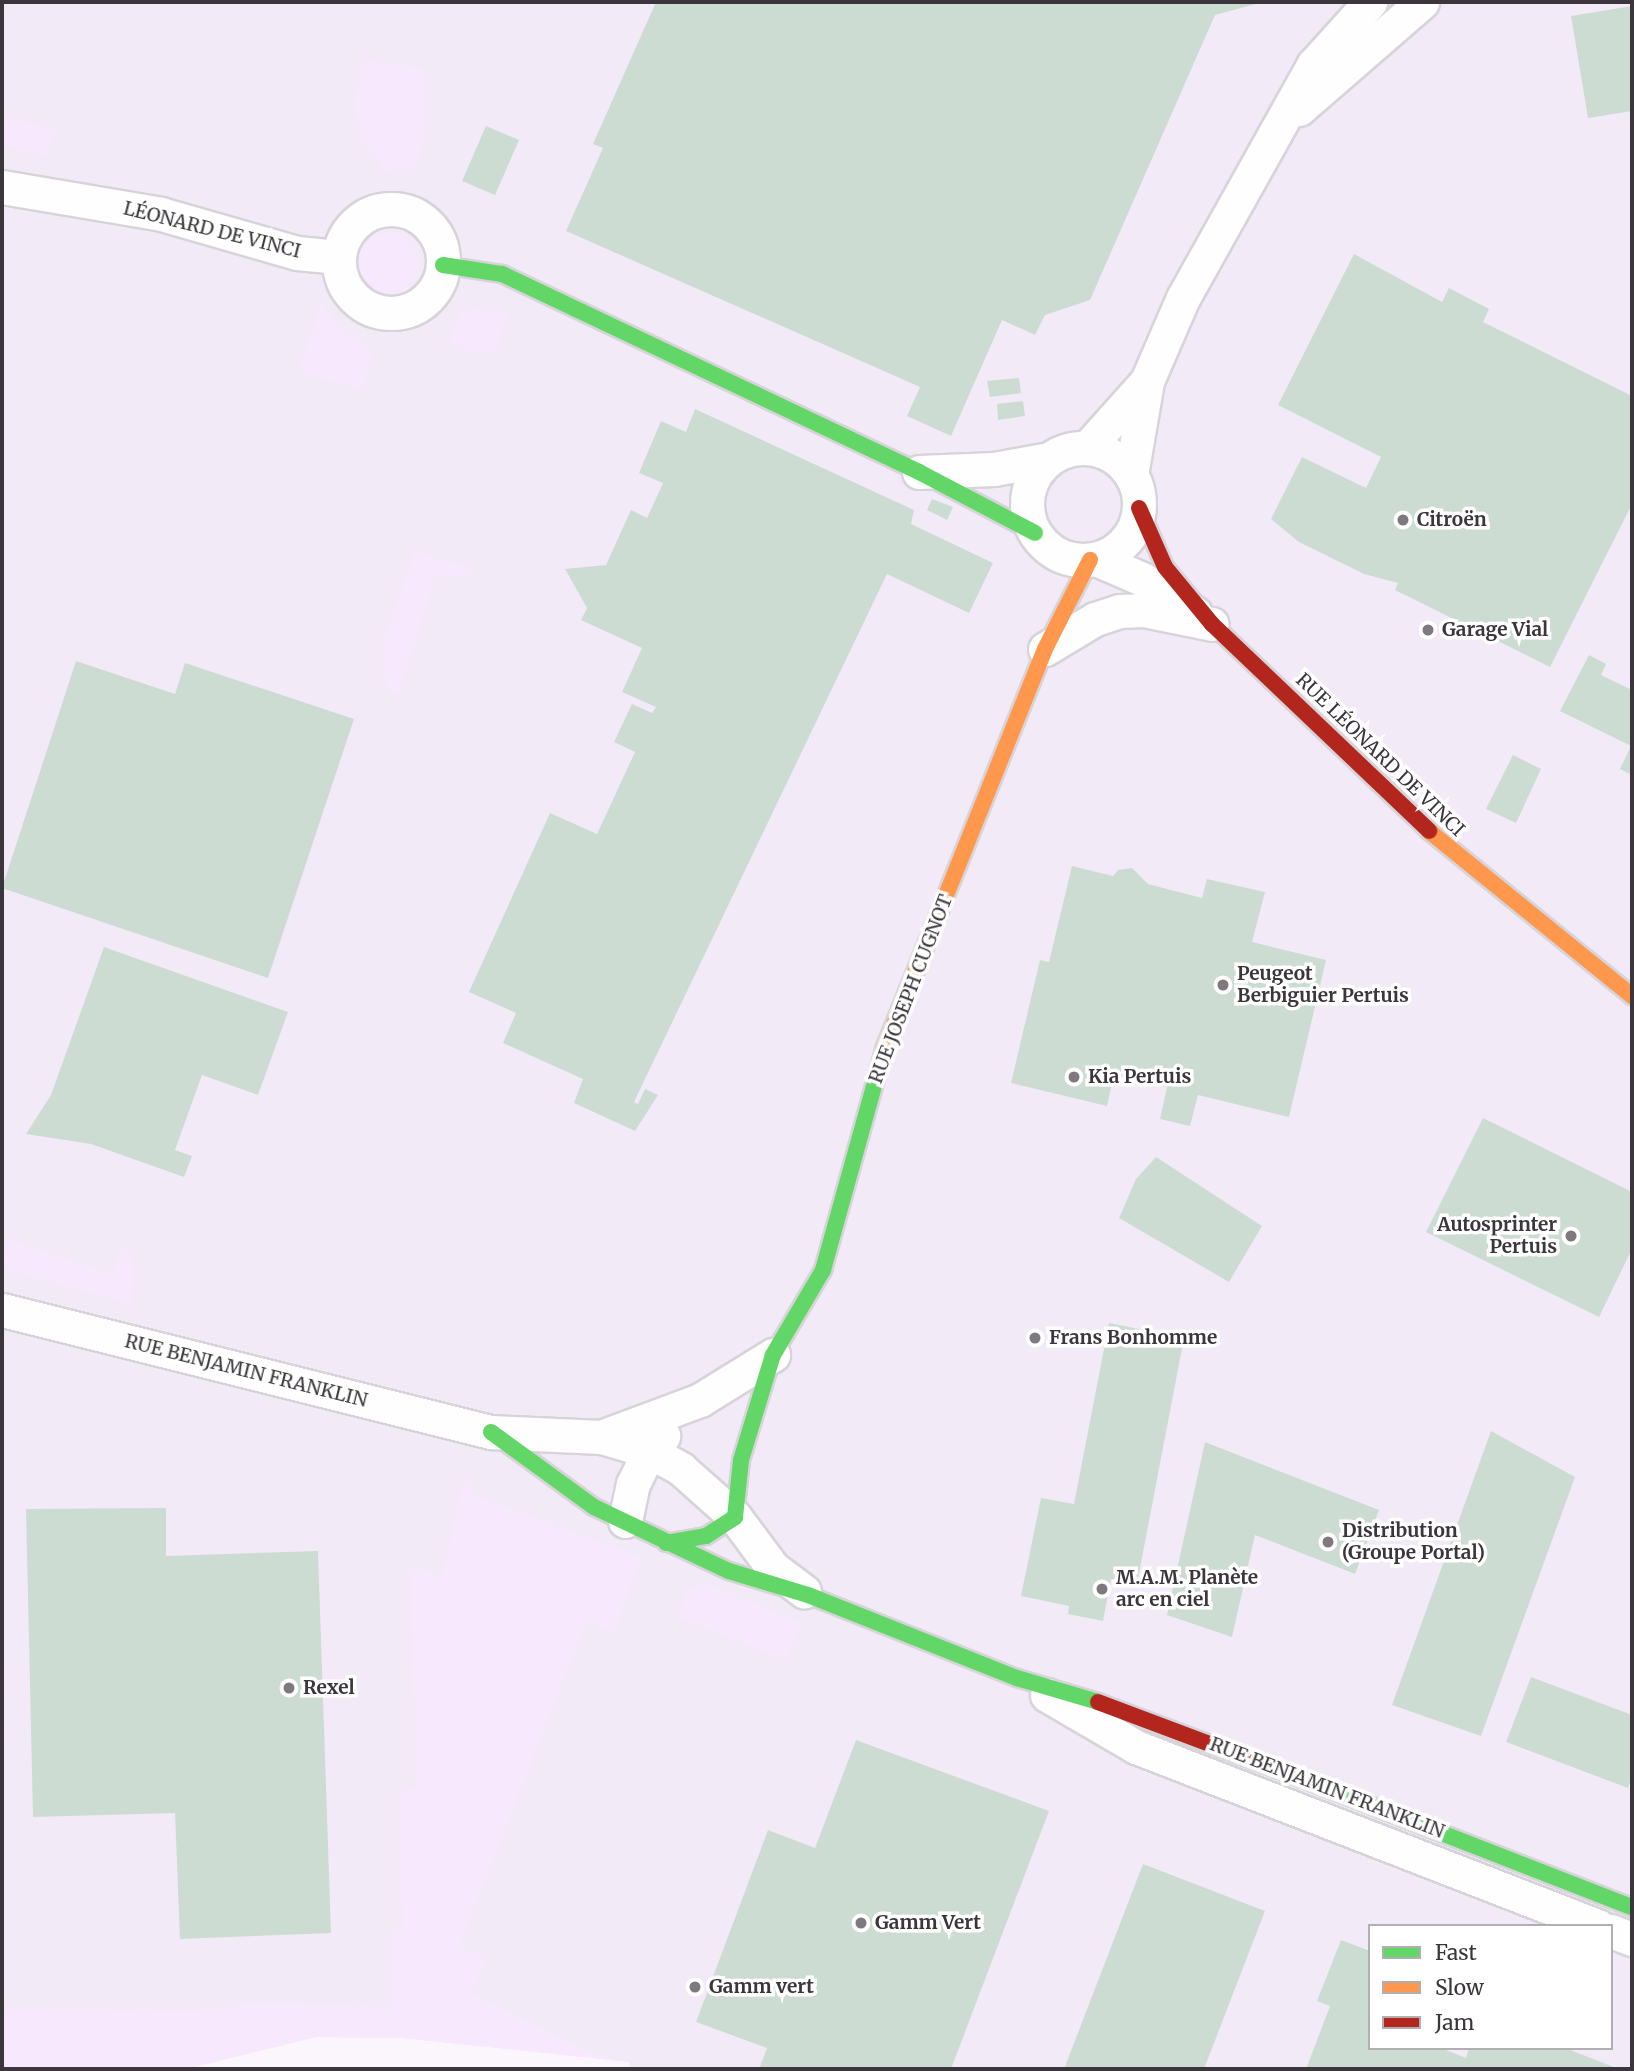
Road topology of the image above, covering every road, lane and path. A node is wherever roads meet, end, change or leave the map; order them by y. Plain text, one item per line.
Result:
1 (1370, 2) edge
2 (1422, 2) edge
3 (1284, 122) junction
4 (2, 187) edge
5 (339, 257) junction
6 (443, 265) junction
7 (1147, 381) junction
8 (1087, 448) junction
9 (1049, 459) junction
10 (919, 472) junction
11 (1131, 475) junction
12 (1139, 508) junction
13 (1045, 543) junction
14 (1093, 560) junction
15 (1212, 624) junction
16 (1051, 636) junction
17 (1632, 996) edge
18 (2, 1310) edge
19 (773, 1356) junction
20 (700, 1400) junction
21 (491, 1432) junction
22 (601, 1437) junction
23 (649, 1451) junction
24 (735, 1517) junction
25 (625, 1521) junction
26 (666, 1543) junction
27 (808, 1595) junction
28 (1017, 1678) junction
29 (1632, 1907) edge
30 (1592, 1924) edge
31 (1613, 1932) edge
32 (1632, 1939) edge

1 - 3 street
2 - 3 street
3 - 7 street
4 - 5 street, LÉONARD DE VINCI
5 - 6 street
5 - 6 street
6 - 10 street
7 - 8 street
7 - 11 street
8 - 9 street
8 - 11 street
9 - 10 street
9 - 13 street
10 - 13 street
11 - 12 street
12 - 14 street
12 - 15 street, RUE LÉONARD DE VINCI
13 - 14 street
13 - 16 street, RUE JOSEPH CUGNOT
14 - 15 street
14 - 16 street, RUE JOSEPH CUGNOT
15 - 16 street
15 - 17 street, RUE LÉONARD DE VINCI
16 - 19 street, RUE JOSEPH CUGNOT
18 - 21 street, RUE BENJAMIN FRANKLIN
19 - 20 street, RUE JOSEPH CUGNOT
19 - 24 street, RUE JOSEPH CUGNOT
20 - 22 street, RUE JOSEPH CUGNOT
20 - 23 street, RUE JOSEPH CUGNOT
21 - 22 street, RUE BENJAMIN FRANKLIN
21 - 25 street, RUE BENJAMIN FRANKLIN
22 - 23 street
23 - 24 street
23 - 25 street, RUE JOSEPH CUGNOT
24 - 26 street
24 - 27 street
25 - 26 street, RUE BENJAMIN FRANKLIN
26 - 27 street, RUE BENJAMIN FRANKLIN
27 - 28 street, RUE BENJAMIN FRANKLIN
28 - 29 street, RUE BENJAMIN FRANKLIN
28 - 30 street, RUE BENJAMIN FRANKLIN
31 - 32 street

